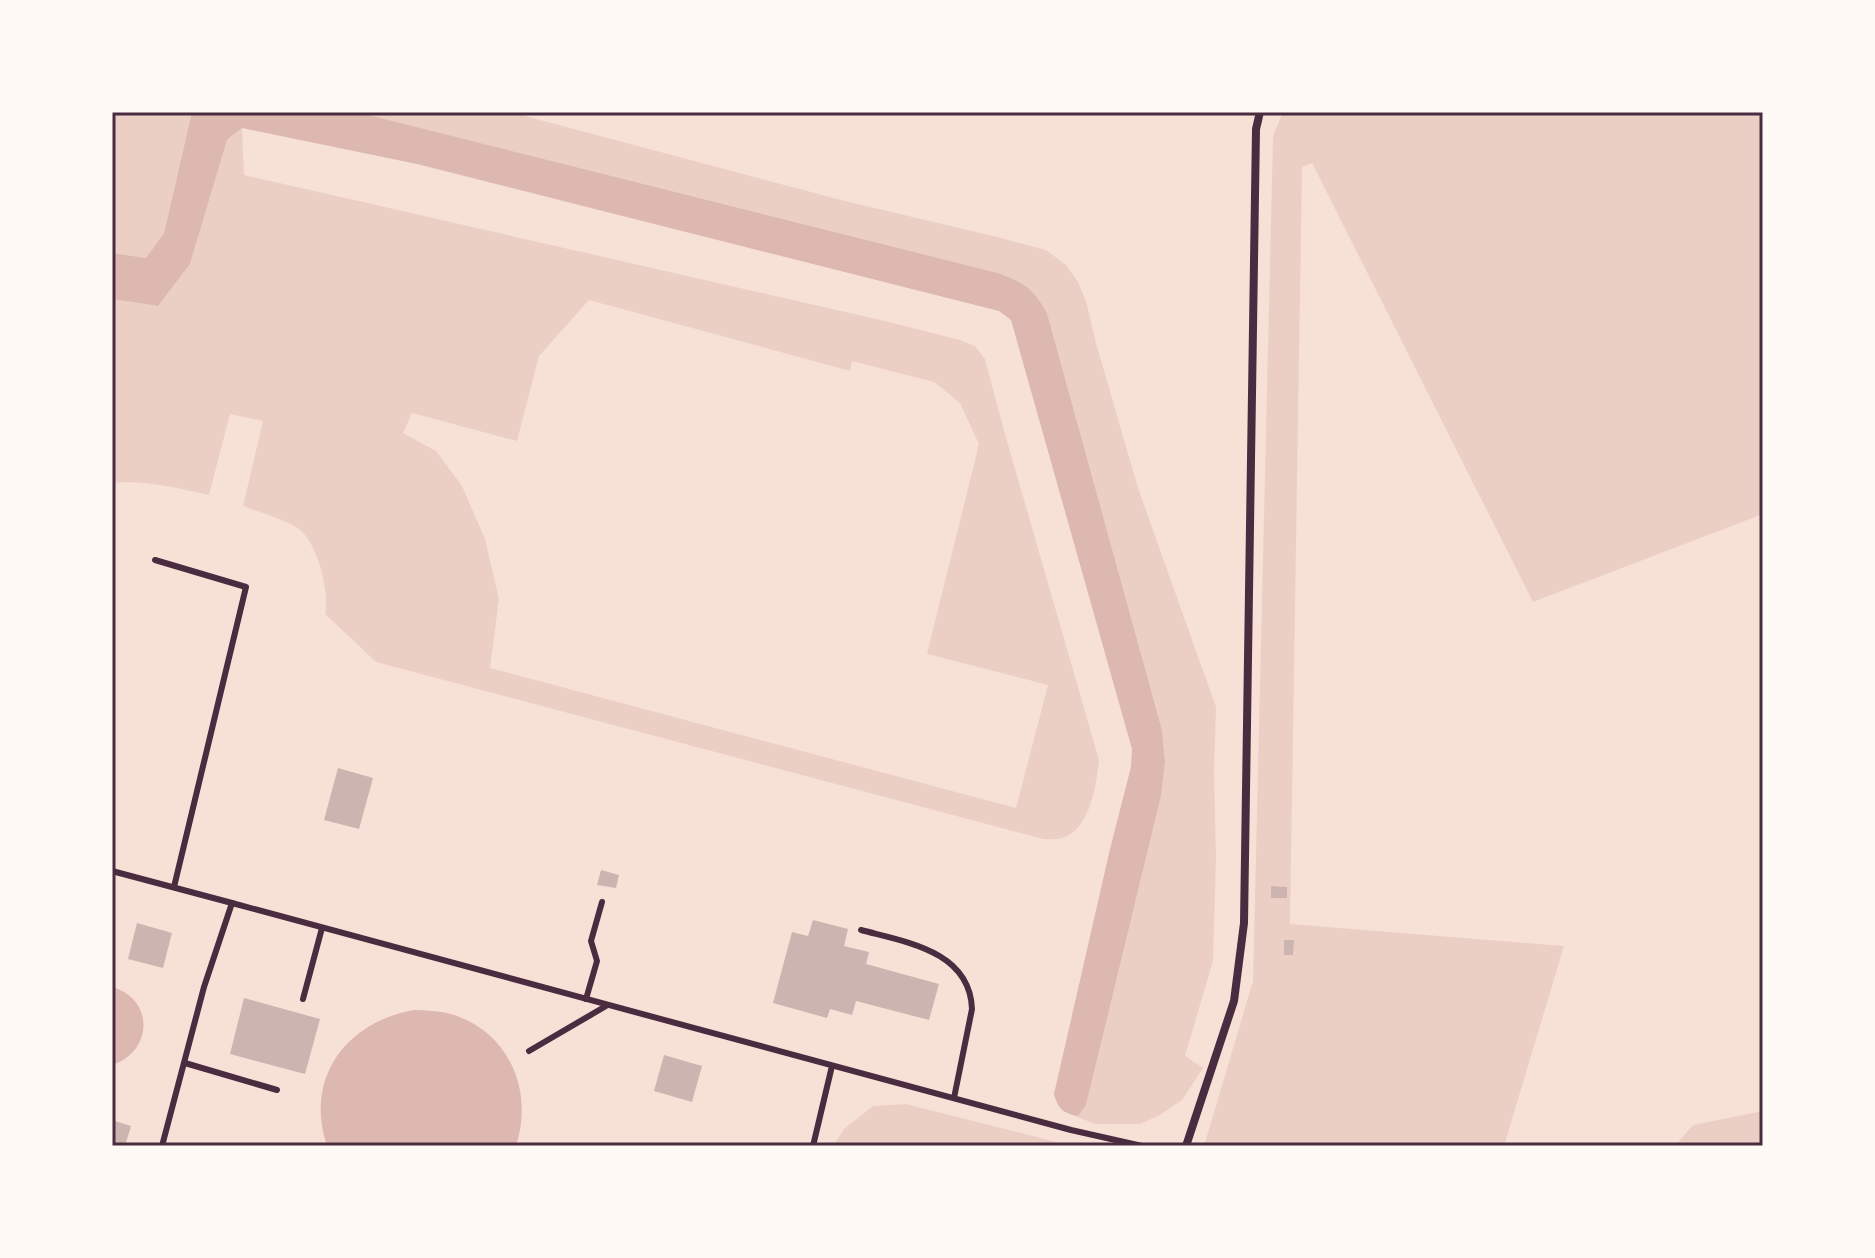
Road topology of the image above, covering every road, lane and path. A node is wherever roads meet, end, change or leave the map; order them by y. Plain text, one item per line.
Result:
1 (1260, 112) edge
2 (155, 560) dead end
3 (112, 871) edge
4 (174, 887) junction
5 (602, 902) dead end
6 (232, 903) junction
7 (322, 928) junction
8 (861, 930) dead end
9 (303, 999) dead end
10 (586, 999) junction
11 (607, 1005) junction
12 (529, 1051) dead end
13 (185, 1063) junction
14 (832, 1066) junction
15 (277, 1090) dead end
16 (954, 1098) junction
17 (162, 1146) edge
18 (813, 1146) edge
19 (1142, 1146) edge
20 (1186, 1146) edge

1 - 20 street
2 - 4 lane
3 - 4 lane
4 - 6 lane
5 - 10 lane
6 - 7 lane
6 - 13 lane
7 - 9 lane
7 - 10 lane
8 - 16 lane
10 - 11 lane
11 - 12 lane
11 - 14 lane
13 - 15 lane
13 - 17 lane
14 - 16 lane
14 - 18 lane
16 - 19 lane

